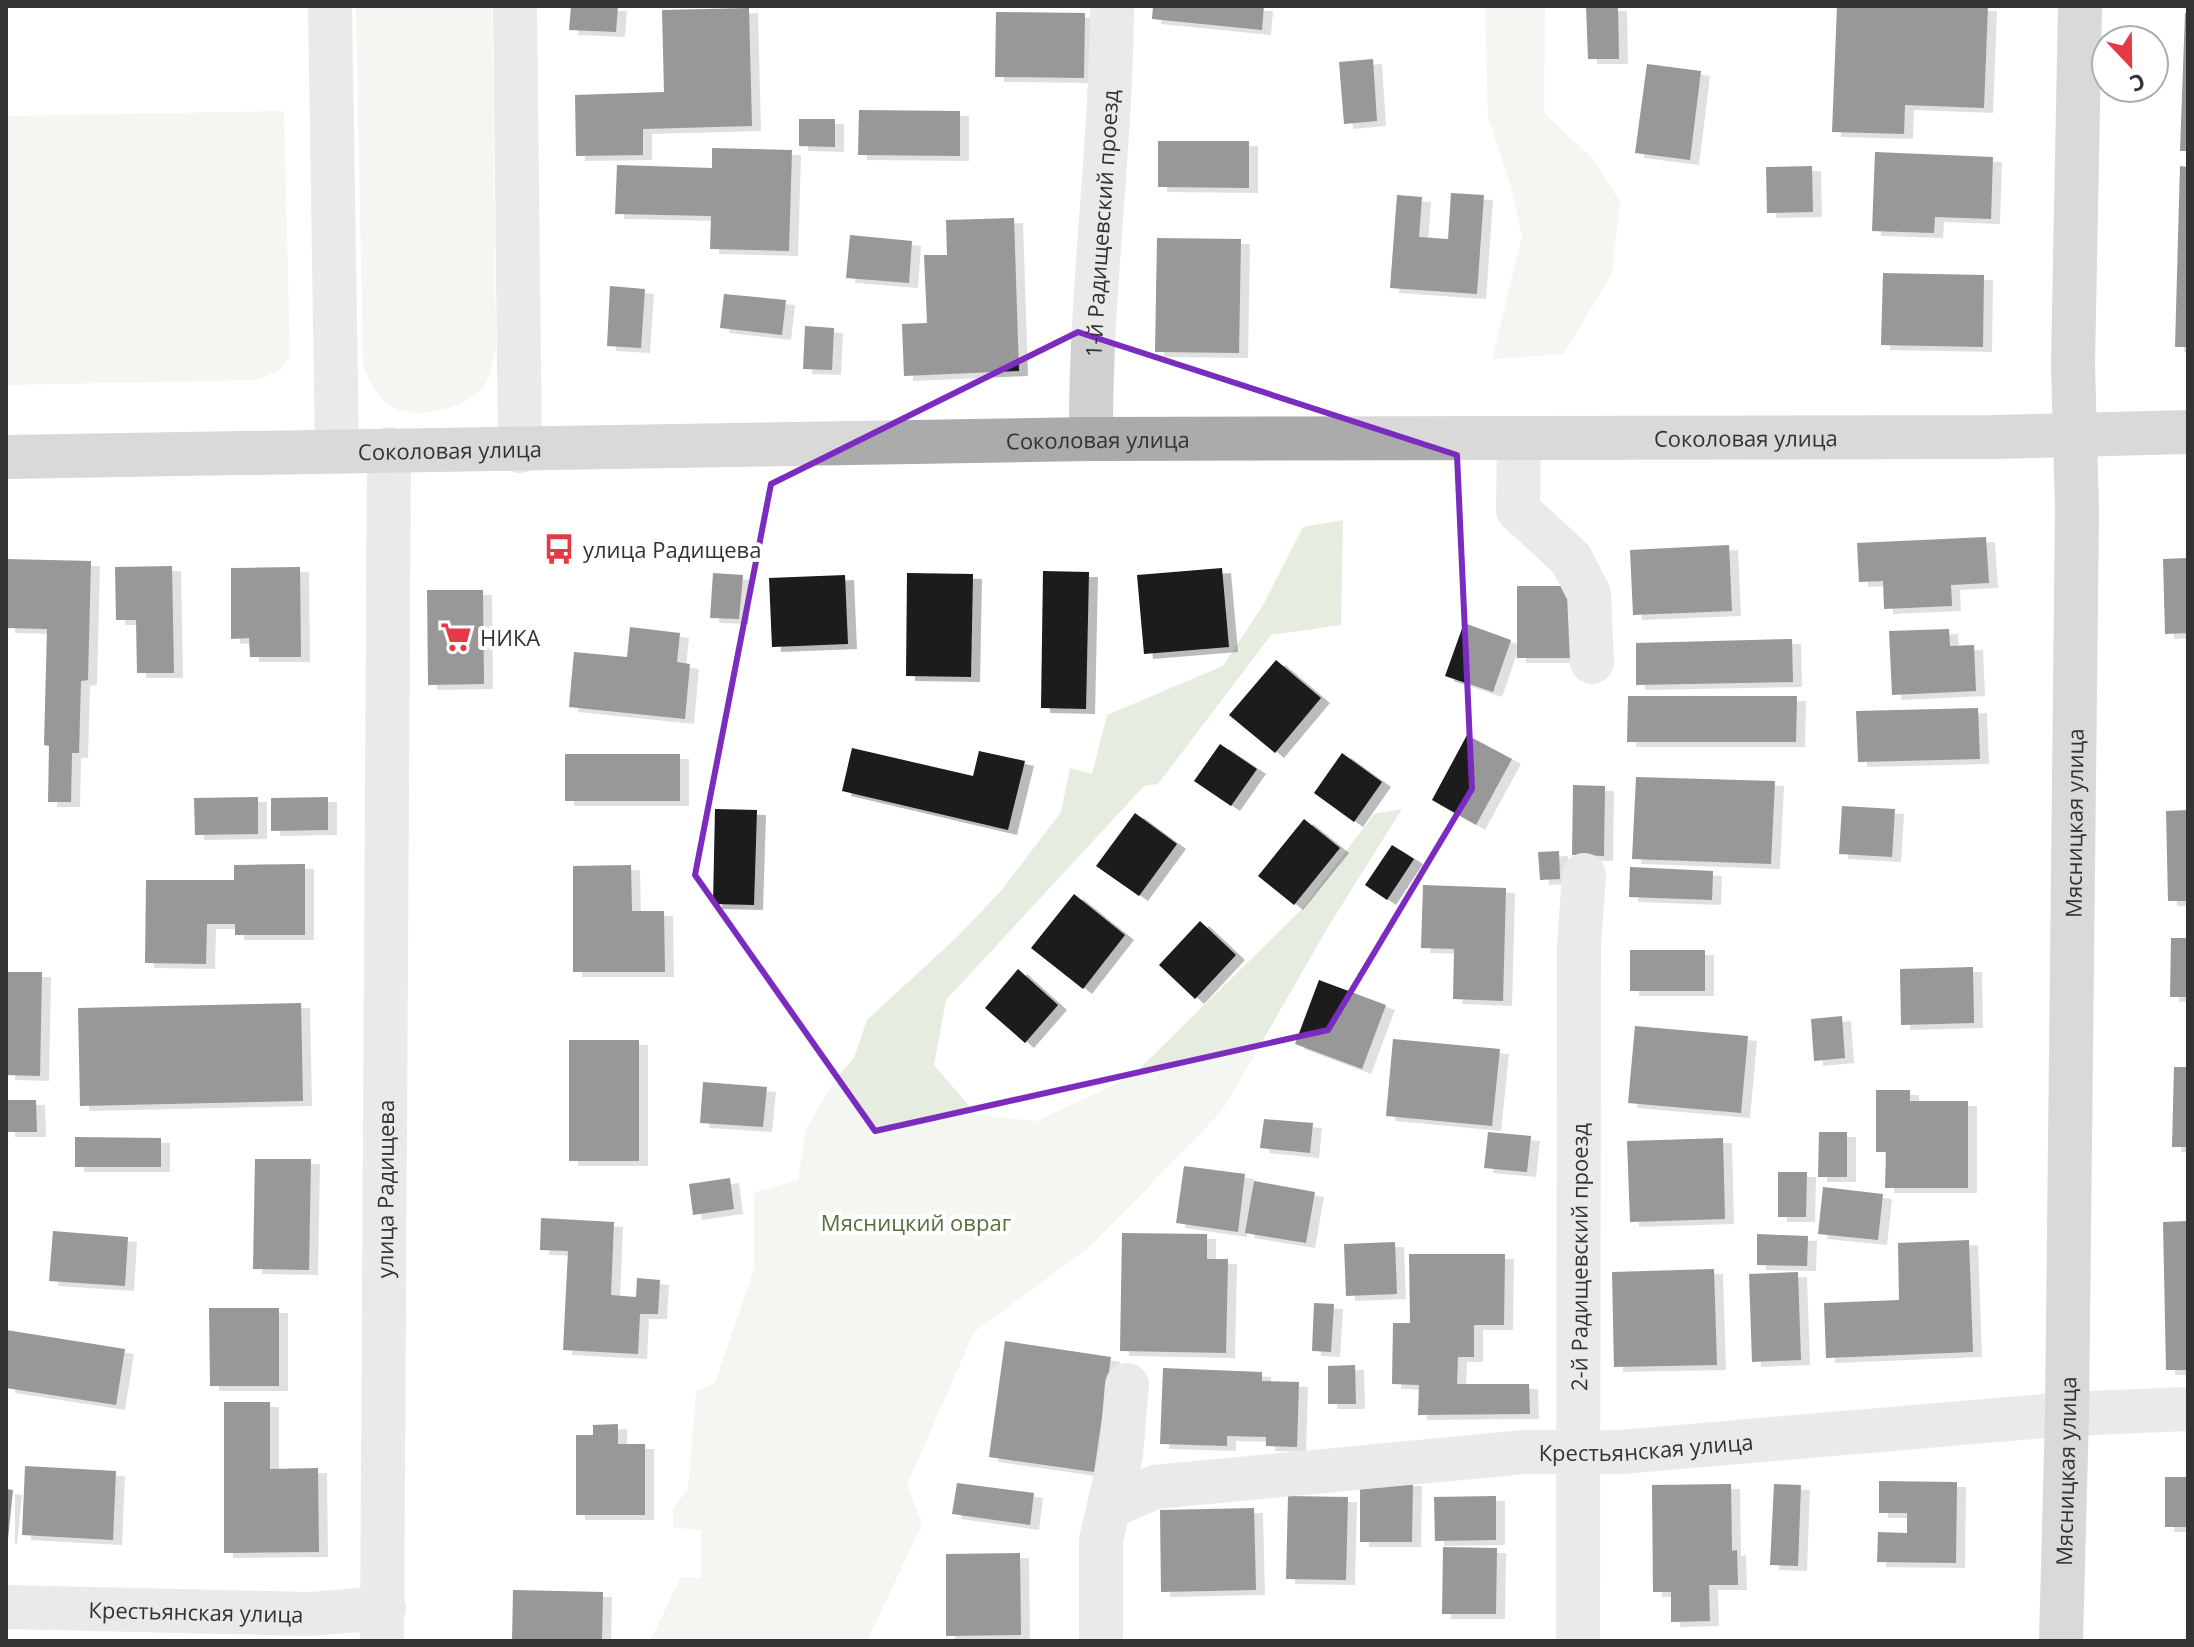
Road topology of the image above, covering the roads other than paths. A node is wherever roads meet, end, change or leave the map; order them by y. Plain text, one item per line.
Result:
1 (330, 6) edge
2 (515, 6) edge
3 (1112, 6) edge
4 (2080, 6) edge
5 (2188, 432) edge
6 (2074, 435) junction
7 (1091, 439) junction
8 (1519, 440) junction
9 (337, 449) junction
10 (389, 449) junction
11 (520, 451) junction
12 (6, 457) edge
13 (1592, 662) dead end
14 (1584, 875) dead end
15 (1127, 1385) dead end
16 (2188, 1409) edge
17 (2067, 1414) junction
18 (1581, 1453) junction
19 (1110, 1507) junction
20 (6, 1607) edge
21 (383, 1624) edge
22 (1101, 1641) edge
23 (1578, 1641) edge
24 (2061, 1641) edge

1 - 9 street
2 - 11 street
3 - 7 street, 1-й Радищевский проезд
4 - 6 main road, Мясницкая улица
5 - 6 main road, Соколовая улица
6 - 8 main road, Соколовая улица
6 - 17 main road, Мясницкая улица
7 - 8 main road, Соколовая улица
7 - 11 main road, Соколовая улица
8 - 13 street
9 - 10 main road, Соколовая улица
9 - 12 main road, Соколовая улица
10 - 11 main road, Соколовая улица
10 - 21 street, улица Радищева
14 - 18 street, 2-й Радищевский проезд
15 - 19 street
16 - 17 street, Крестьянская улица
17 - 18 street, Крестьянская улица
17 - 24 main road, Мясницкая улица
18 - 19 street, Крестьянская улица
18 - 23 street, 2-й Радищевский проезд
19 - 22 street
20 - 21 street, Крестьянская улица

